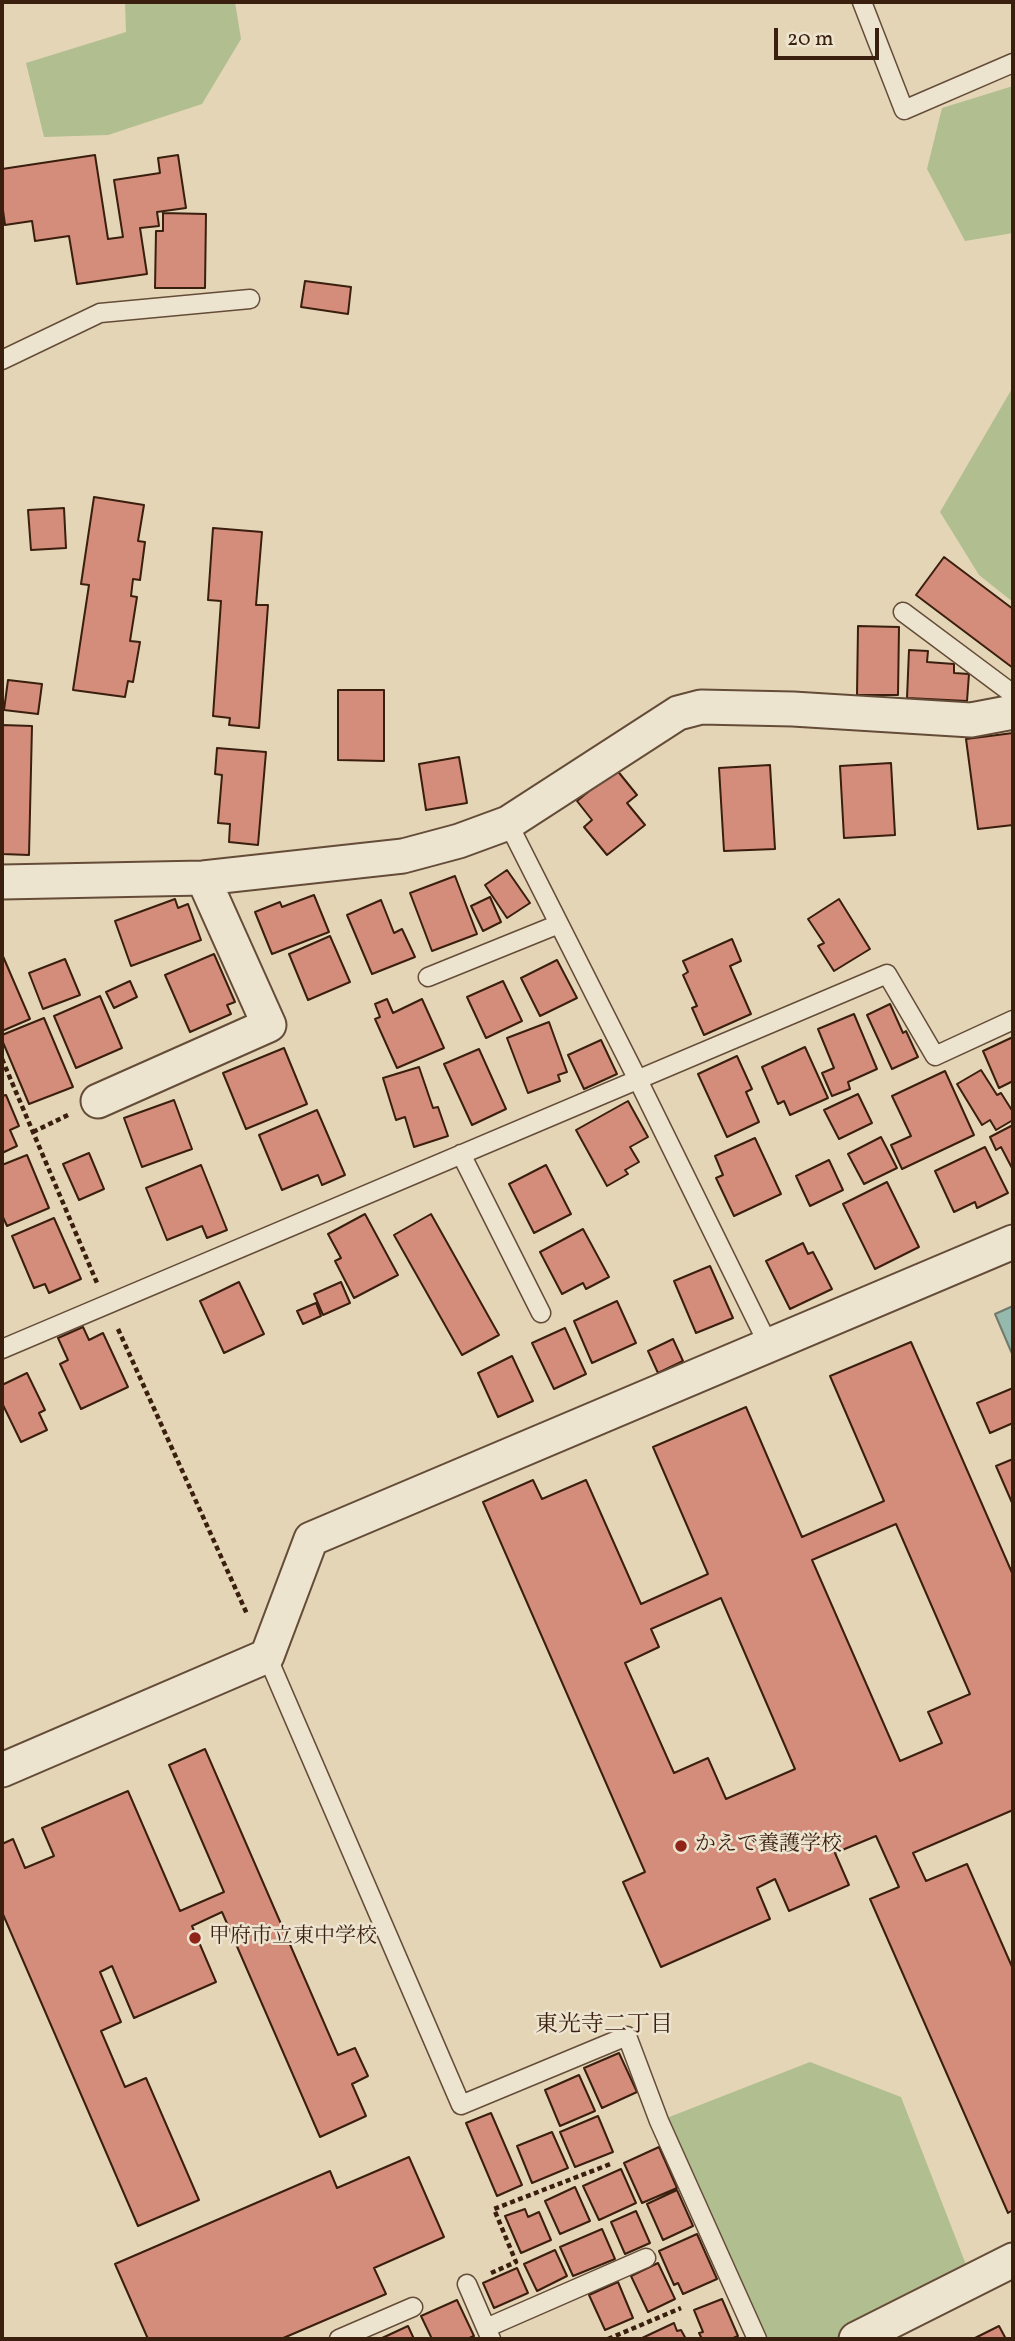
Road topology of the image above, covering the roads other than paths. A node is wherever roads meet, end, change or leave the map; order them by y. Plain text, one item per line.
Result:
1 (862, 2) edge
2 (1013, 63) edge
3 (250, 299) dead end
4 (2, 360) edge
5 (903, 612) dead end
6 (1013, 694) edge
7 (1013, 712) edge
8 (508, 823) junction
9 (204, 878) junction
10 (2, 881) edge
11 (559, 924) junction
12 (428, 977) dead end
13 (1013, 1020) edge
14 (638, 1080) junction
15 (98, 1101) dead end
16 (461, 1154) junction
17 (1013, 1241) edge
18 (541, 1313) dead end
19 (768, 1344) junction
20 (2, 1349) edge
21 (267, 1656) junction
22 (2, 1770) edge
23 (646, 2258) dead end
24 (1013, 2260) edge
25 (467, 2284) road end
26 (414, 2307) dead end
27 (488, 2333) edge
28 (340, 2339) edge
29 (757, 2339) edge
30 (856, 2339) edge

1 - 2 lane
3 - 4 lane
5 - 6 lane
7 - 8 street
8 - 9 street
8 - 11 lane
9 - 10 street
9 - 15 street
11 - 12 lane
11 - 14 lane
13 - 14 lane
14 - 16 lane
14 - 19 lane
16 - 18 lane
16 - 20 lane
17 - 19 street
19 - 21 street
21 - 22 street
21 - 29 lane
23 - 27 lane
24 - 30 street
25 - 27 lane
26 - 28 lane

